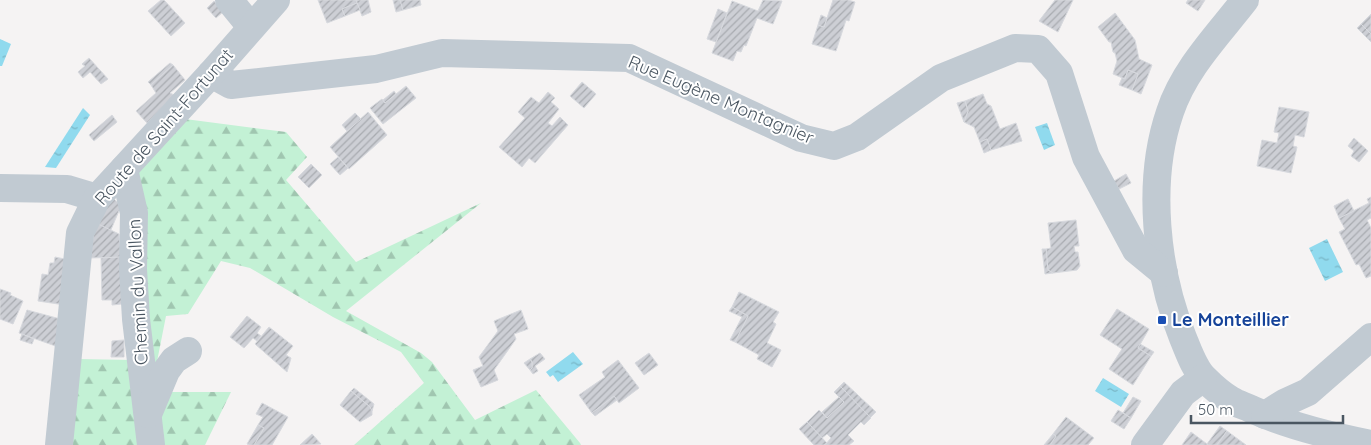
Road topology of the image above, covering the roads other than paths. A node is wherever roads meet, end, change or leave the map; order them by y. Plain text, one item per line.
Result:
1 (229, 0) edge
2 (276, 0) edge
3 (1246, 0) edge
4 (251, 28) junction
5 (211, 74) junction
6 (124, 169) junction
7 (0, 188) edge
8 (97, 198) junction
9 (1164, 273) junction
10 (1371, 337) edge
11 (188, 351) dead end
12 (1204, 378) junction
13 (1264, 415) junction
14 (147, 416) junction
15 (1371, 444) edge
16 (59, 445) edge
17 (151, 445) edge
18 (1145, 445) edge

1 - 4 street
2 - 4 street, Route de Saint-Fortunat
3 - 9 street
4 - 5 street, Route de Saint-Fortunat
5 - 6 street, Route de Saint-Fortunat
5 - 9 street, Rue Eugène Montagnier
6 - 8 street, Route de Saint-Fortunat
6 - 14 street, Chemin du Vallon
7 - 8 street
8 - 16 street, Route de Saint-Fortunat
9 - 12 street
10 - 13 street
11 - 14 street
12 - 13 street
12 - 18 street
13 - 15 street
14 - 17 street, Chemin du Vallon

